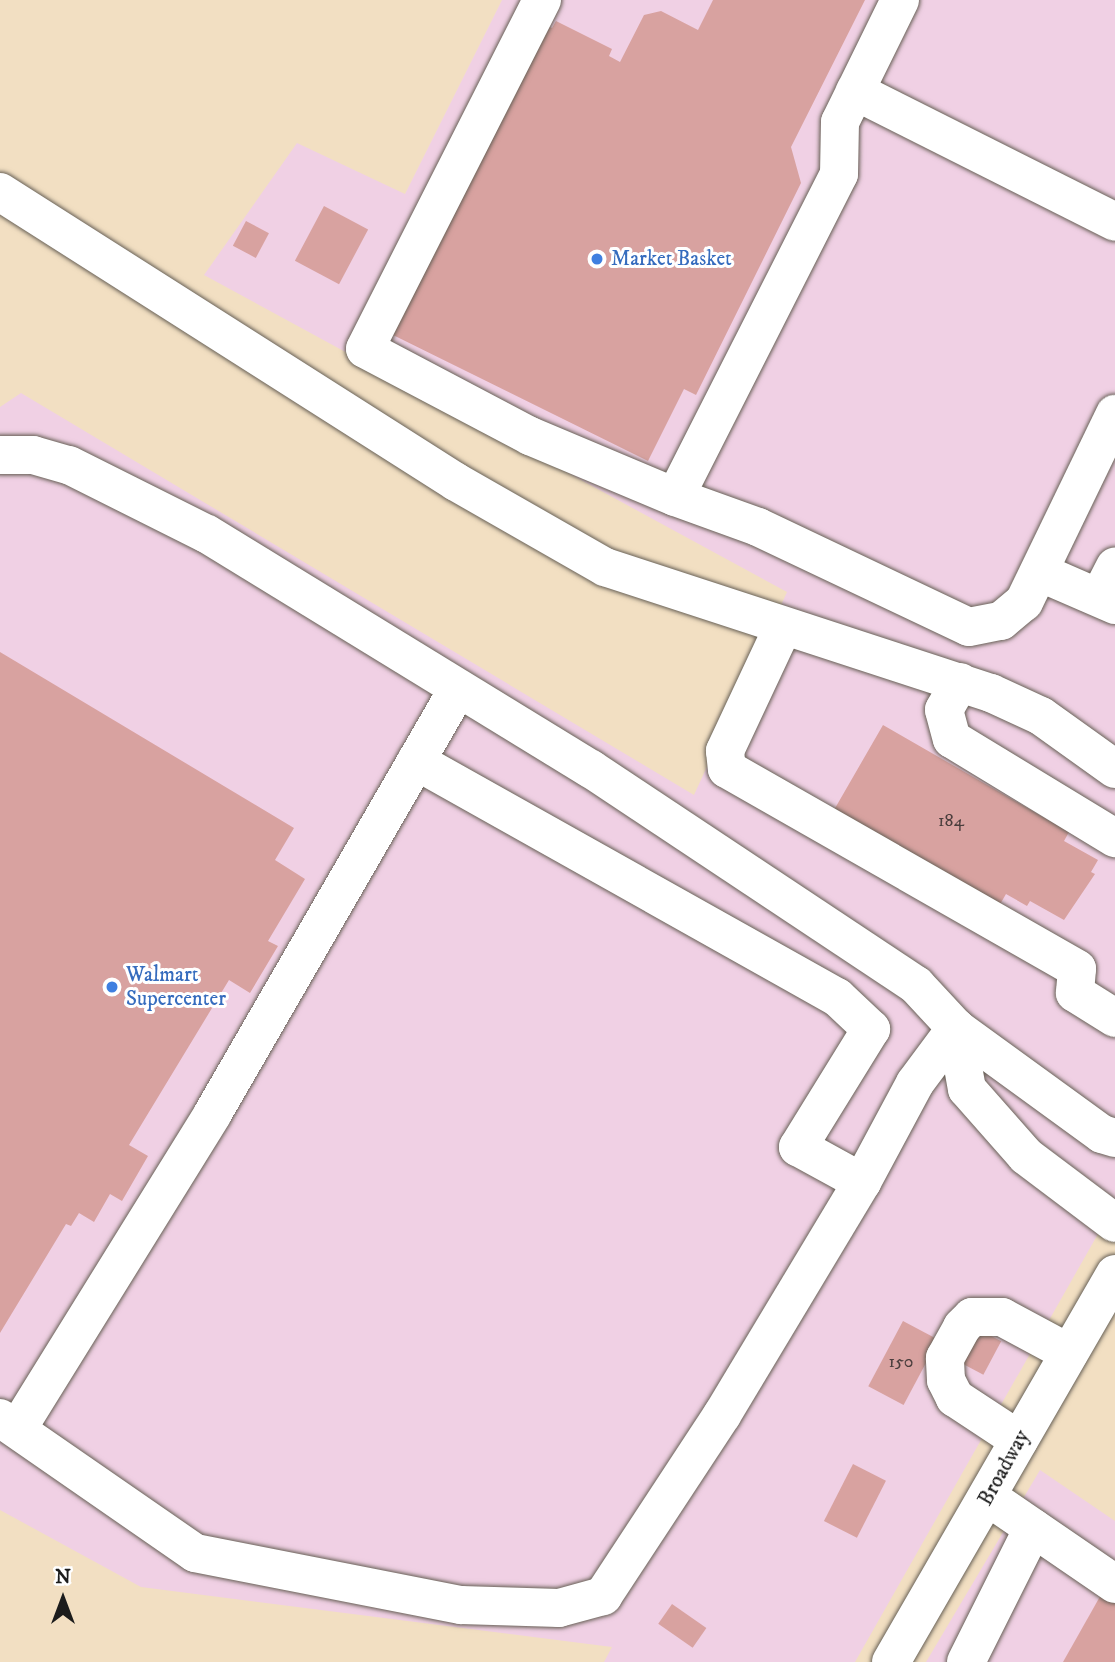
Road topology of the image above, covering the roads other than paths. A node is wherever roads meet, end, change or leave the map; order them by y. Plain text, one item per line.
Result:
1 (542, 0) edge
2 (900, 0) edge
3 (855, 91) junction
4 (0, 192) edge
5 (1115, 222) edge
6 (1115, 414) edge
7 (0, 455) edge
8 (675, 497) junction
9 (1039, 572) junction
10 (1110, 589) edge
11 (783, 628) junction
12 (960, 682) junction
13 (457, 690) junction
14 (416, 761) junction
15 (1115, 769) edge
16 (1115, 838) edge
17 (1115, 1018) edge
18 (956, 1028) junction
19 (1115, 1138) edge
20 (862, 1182) junction
21 (1115, 1223) edge
22 (1115, 1274) edge
23 (1069, 1353) junction
24 (9, 1423) edge
25 (1019, 1440) junction
26 (988, 1497) junction
27 (1033, 1528) junction
28 (1115, 1584) edge
29 (891, 1662) edge
30 (966, 1662) edge

1 - 8 main road
2 - 3 main road
3 - 5 main road
3 - 8 main road
4 - 11 main road
6 - 9 main road
7 - 13 main road
8 - 9 main road
9 - 10 main road
11 - 12 main road
11 - 17 main road
12 - 15 main road
12 - 16 main road
13 - 14 main road
13 - 18 main road
14 - 20 main road
14 - 24 main road
18 - 19 main road
18 - 20 main road
18 - 21 main road
20 - 24 main road
22 - 23 main road, Broadway
23 - 25 main road, Broadway
23 - 25 main road
25 - 26 main road, Broadway
26 - 27 main road
26 - 29 main road, Broadway
27 - 28 main road
27 - 30 main road

